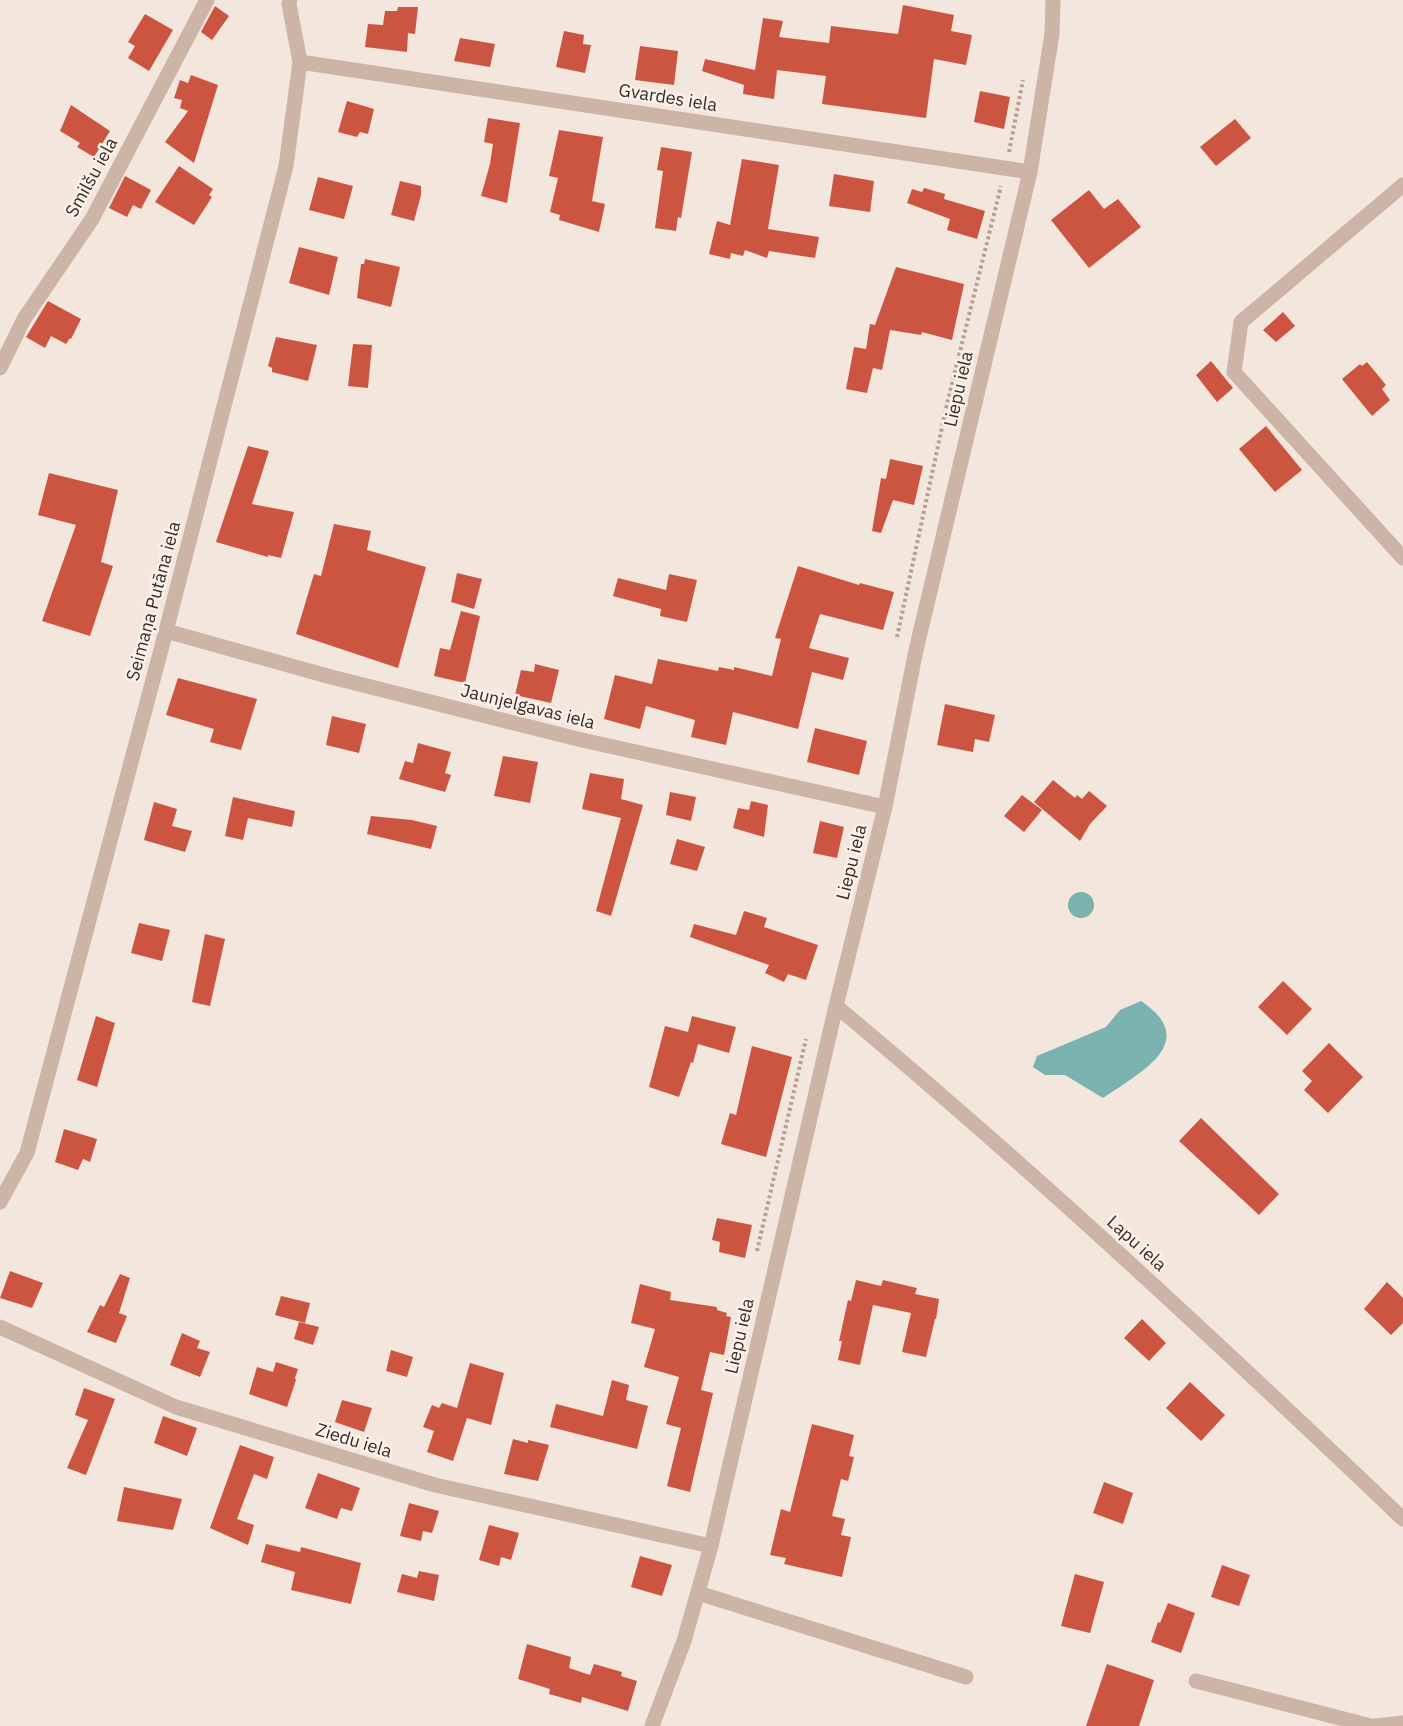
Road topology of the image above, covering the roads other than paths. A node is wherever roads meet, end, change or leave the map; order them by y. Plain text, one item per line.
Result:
1 (207, 0) edge
2 (290, 0) edge
3 (1053, 0) edge
4 (300, 62) junction
5 (1030, 172) junction
6 (1403, 185) edge
7 (0, 368) edge
8 (1403, 558) edge
9 (166, 631) junction
10 (885, 807) junction
11 (836, 1006) junction
12 (0, 1202) edge
13 (0, 1327) edge
14 (1399, 1508) edge
15 (711, 1546) junction
16 (698, 1593) junction
17 (966, 1677) dead end
18 (1196, 1681) dead end
19 (1403, 1723) edge
20 (652, 1726) edge
21 (1373, 1726) edge

1 - 7 street, Smilšu iela
2 - 4 street, Seimaņa Putāna iela
3 - 5 street, Liepu iela
4 - 5 street, Gvardes iela
4 - 9 street, Seimaņa Putāna iela
5 - 10 street, Liepu iela
6 - 8 street
9 - 10 street, Jaunjelgavas iela
9 - 12 street, Seimaņa Putāna iela
10 - 11 street, Liepu iela
11 - 14 street, Lapu iela
11 - 15 street, Liepu iela
13 - 15 street, Ziedu iela
15 - 16 street, Liepu iela
16 - 17 street
16 - 20 street, Liepu iela
18 - 21 street
19 - 21 street

